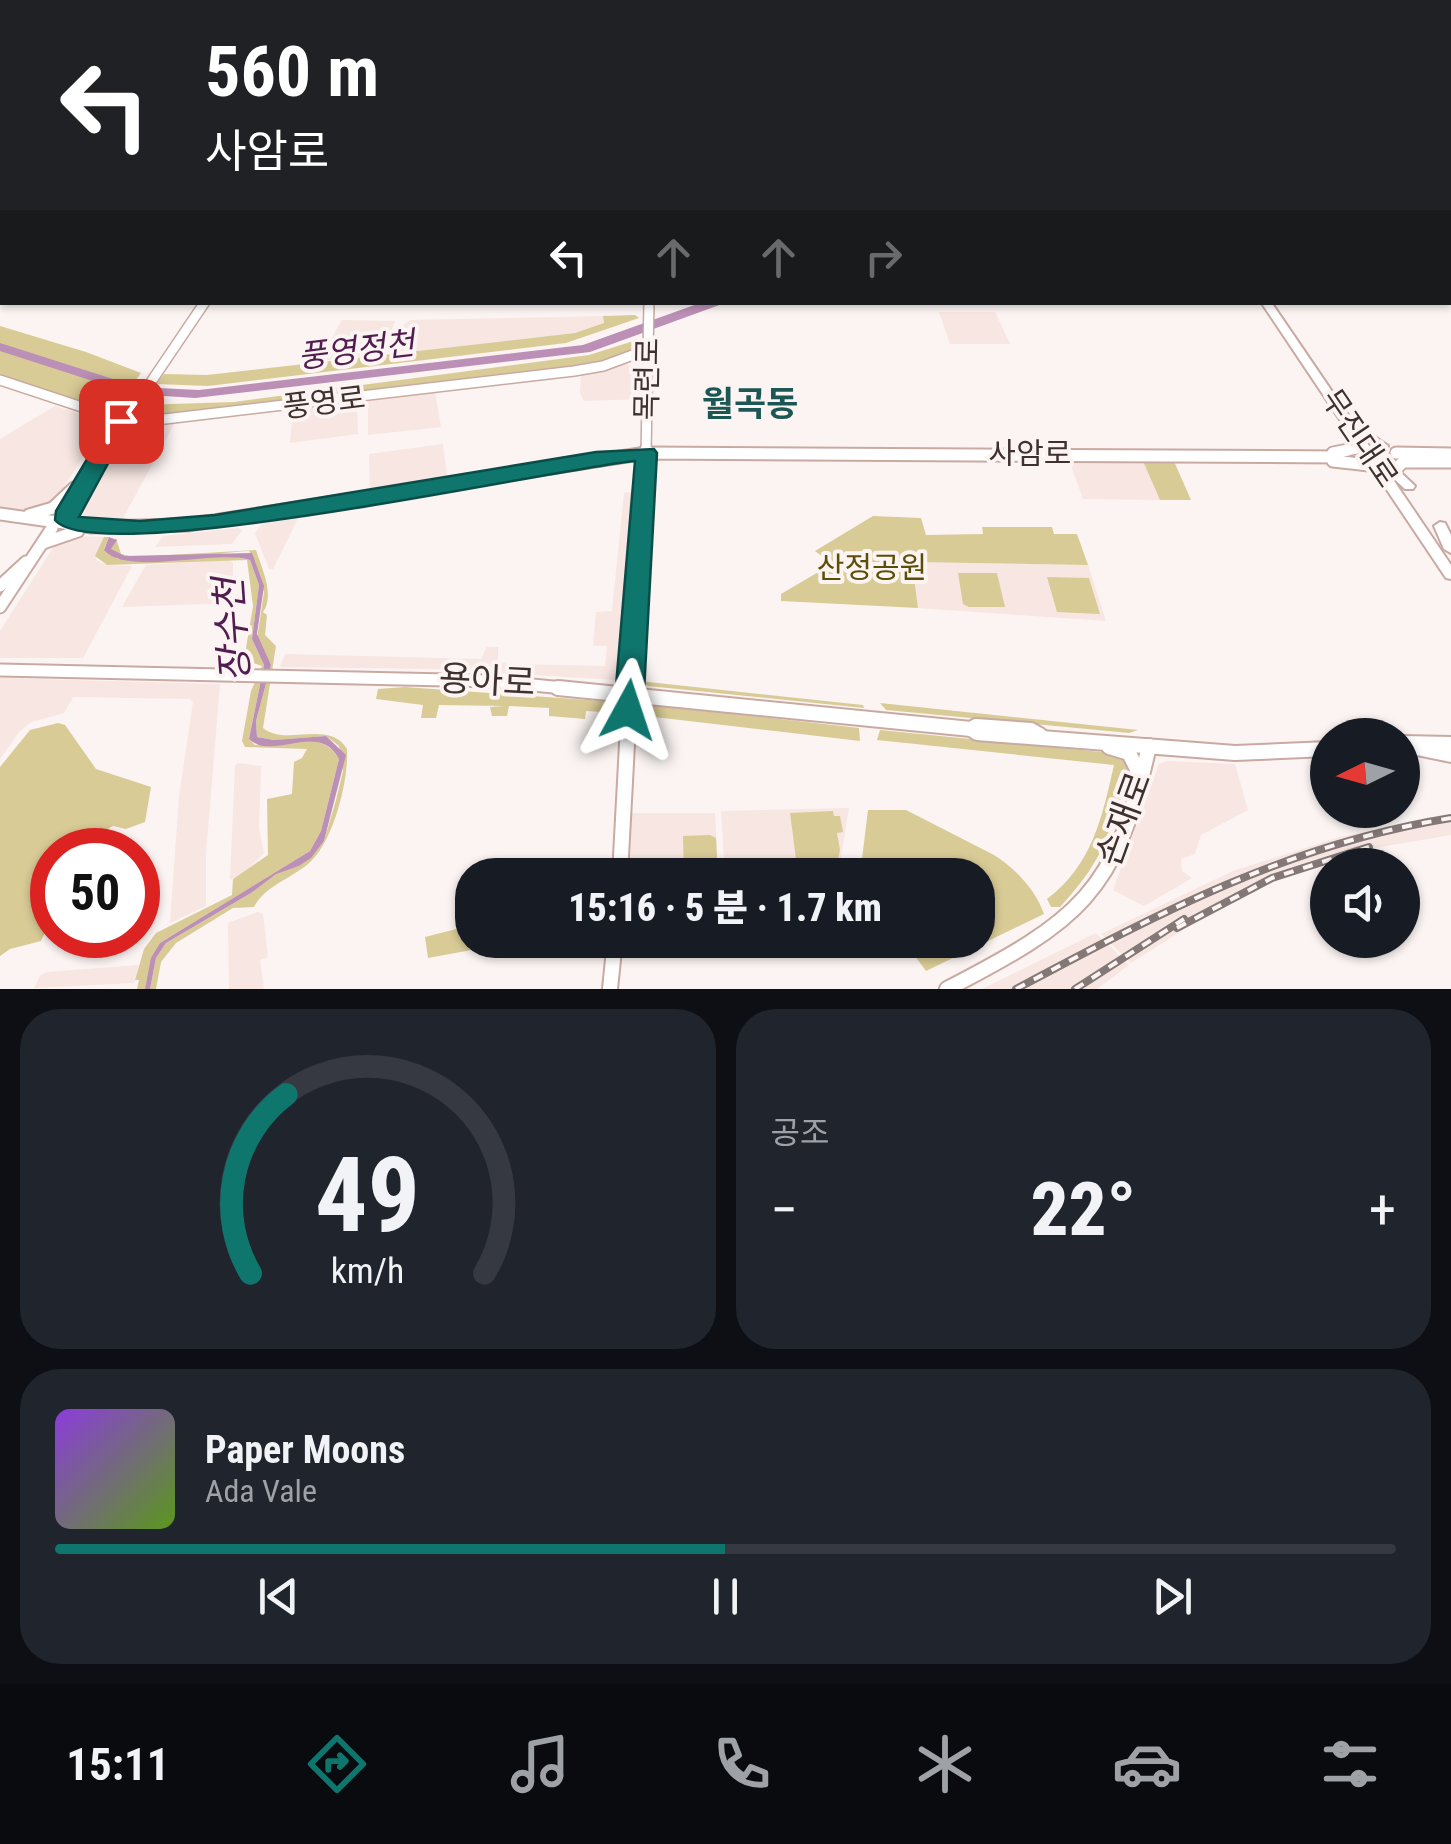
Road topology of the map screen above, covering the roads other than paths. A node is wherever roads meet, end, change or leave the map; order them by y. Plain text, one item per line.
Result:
1 (202, 305) edge
2 (649, 305) edge
3 (1271, 305) edge
4 (649, 343) junction
5 (1298, 343) junction
6 (611, 363) junction
7 (648, 377) junction
8 (0, 380) edge
9 (1331, 394) junction
10 (122, 419) junction
11 (1369, 437) junction
12 (1353, 443) joint
13 (1382, 446) dead end
14 (646, 452) junction
15 (720, 454) junction
16 (1344, 457) junction
17 (1451, 458) edge
18 (1369, 465) dead end
19 (1394, 469) junction
20 (1409, 486) dead end
21 (74, 488) junction
22 (68, 506) junction
23 (14, 516) junction
24 (0, 517) edge
25 (54, 525) junction
26 (1440, 526) dead end
27 (80, 529) junction
28 (1419, 539) dead end
29 (42, 544) junction
30 (1451, 549) edge
31 (31, 559) junction
32 (1448, 566) edge
33 (0, 586) edge
34 (0, 607) edge
35 (0, 670) edge
36 (630, 692) junction
37 (1069, 738) junction
38 (1451, 744) edge
39 (1420, 745) edge
40 (1149, 746) junction
41 (1420, 749) edge
42 (1310, 750) edge
43 (1451, 756) edge
44 (1141, 778) junction
45 (621, 858) edge
46 (613, 958) edge
47 (610, 989) edge
48 (946, 989) edge

1 - 10 main road
2 - 4 main road, 목련로
3 - 5 highway, 무진대로
4 - 6 main road, 풍영로
4 - 7 main road, 목련로
5 - 9 highway, 무진대로
5 - 11 highway, 무진대로
6 - 7 main road
6 - 10 main road, 풍영로
7 - 14 main road, 목련로
8 - 10 main road, 풍영로
9 - 12 highway
9 - 32 highway, 무진대로
10 - 21 main road
10 - 22 main road
11 - 13 highway
11 - 19 highway, 무진대로
12 - 16 main road
14 - 15 main road, 사암로
14 - 15 main road, 사암로
14 - 27 main road, 사암로
14 - 27 main road, 사암로
14 - 36 main road, 목련로
15 - 16 main road, 사암로
16 - 18 main road
17 - 19 main road
19 - 20 highway
19 - 32 highway, 무진대로
21 - 22 main road
21 - 23 main road
22 - 25 main road
22 - 27 main road
23 - 24 main road, 사암로
23 - 25 main road, 사암로
24 - 25 main road, 사암로
25 - 27 main road, 사암로
25 - 29 main road
26 - 30 highway
27 - 29 main road
28 - 32 highway
29 - 31 main road
31 - 33 main road
31 - 34 main road
35 - 36 main road, 용아로
36 - 37 main road, 용아로
36 - 45 main road, 목련로
37 - 40 main road, 용아로
37 - 44 main road
38 - 39 main road
40 - 42 main road, 용아로
40 - 44 main road, 손재로
41 - 43 highway
44 - 48 main road, 손재로
46 - 47 main road

